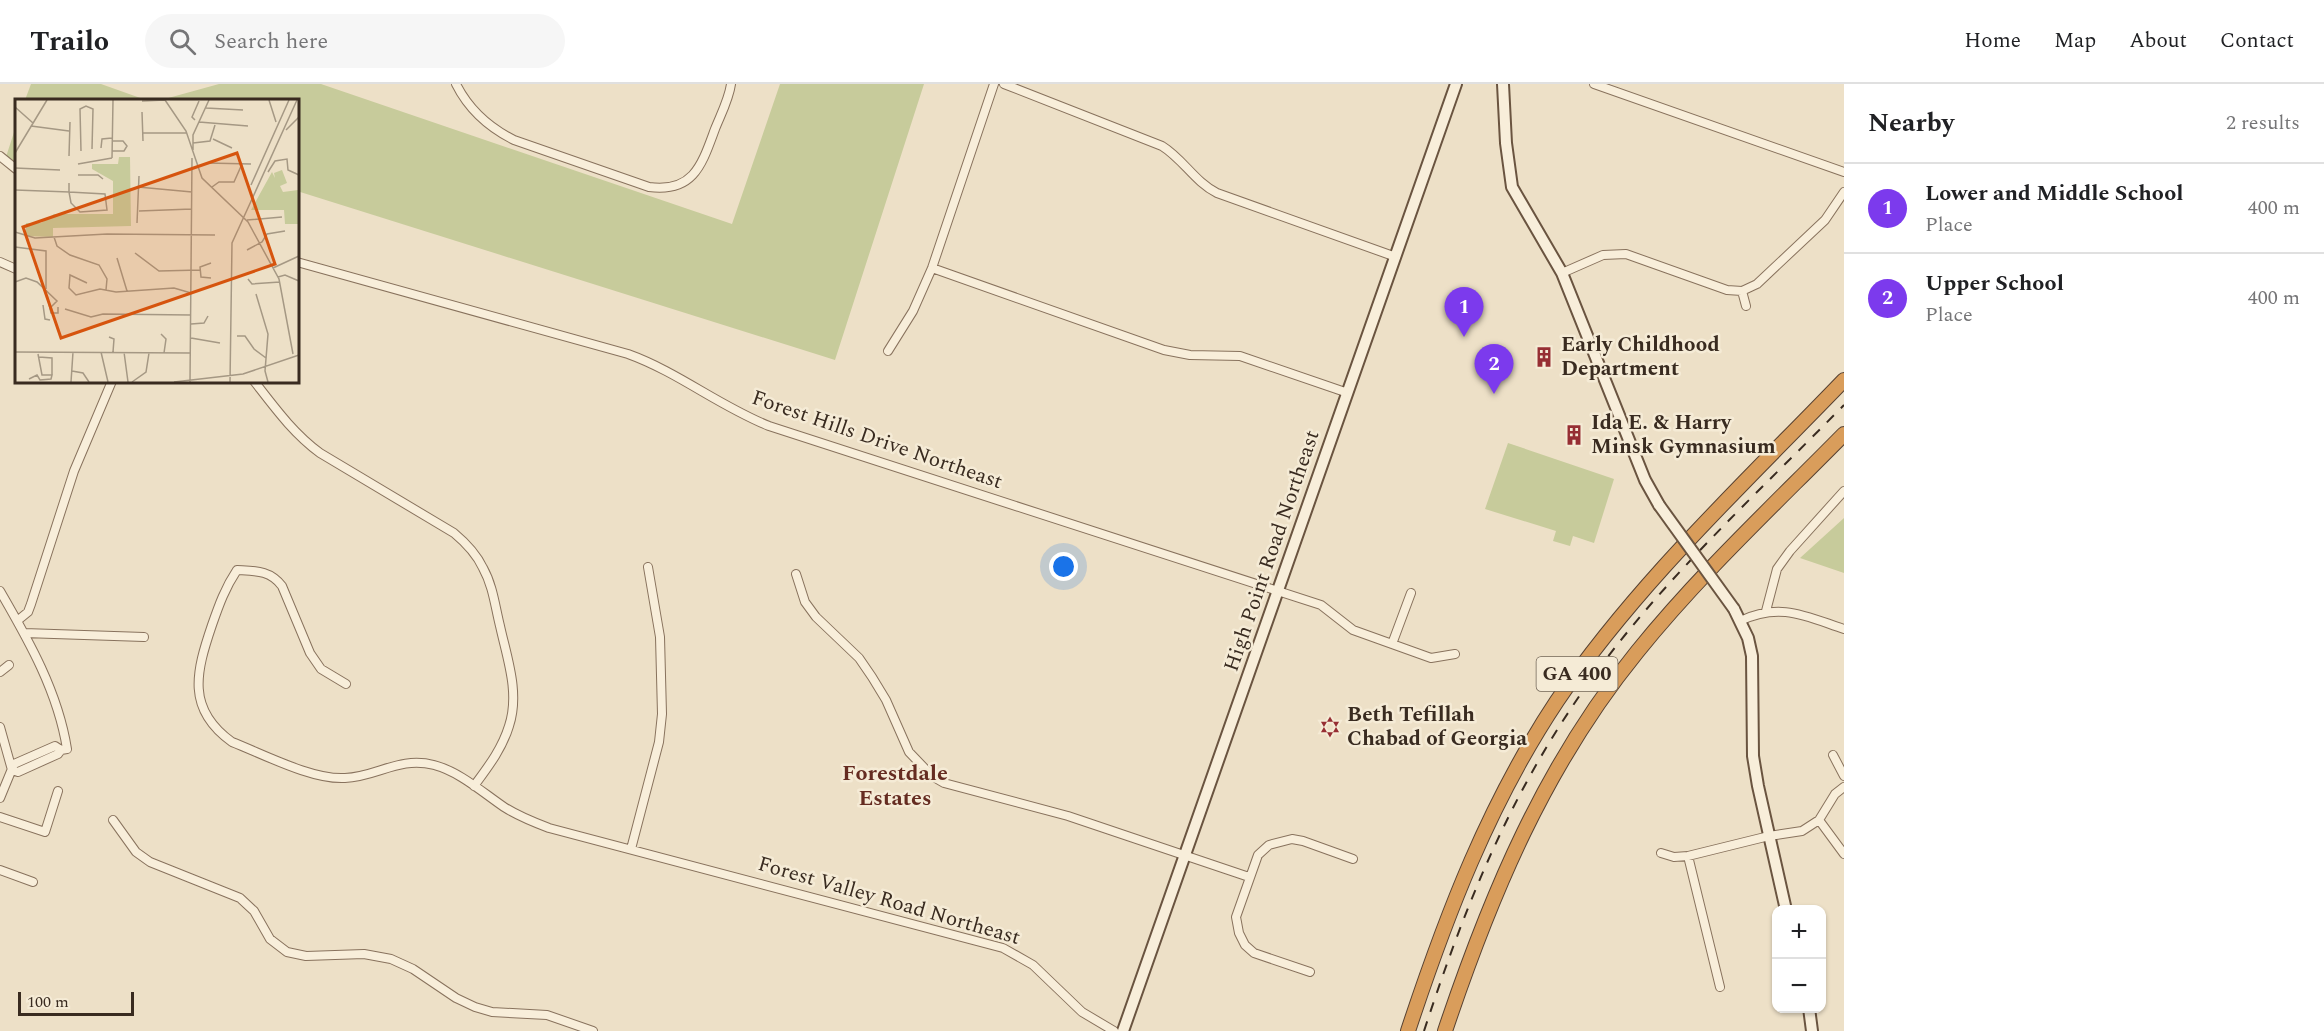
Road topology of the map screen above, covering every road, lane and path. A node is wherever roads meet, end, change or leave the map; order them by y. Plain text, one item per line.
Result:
1 (456, 84) edge
2 (731, 84) edge
3 (994, 84) edge
4 (1004, 84) edge
5 (1456, 84) edge
6 (1503, 84) edge
7 (1594, 84) edge
8 (0, 156) edge
9 (15, 168) edge
10 (1844, 172) edge
11 (1844, 192) edge
12 (1396, 257) junction
13 (0, 262) edge
14 (298, 262) edge
15 (932, 268) junction
16 (15, 269) edge
17 (1562, 273) junction
18 (1742, 291) junction
19 (1746, 306) dead end
20 (888, 351) dead end
21 (1844, 380) edge
22 (112, 382) edge
23 (255, 382) edge
24 (1348, 393) junction
25 (1844, 434) edge
26 (1844, 444) edge
27 (1844, 491) edge
28 (1750, 529) junction
29 (648, 567) dead end
30 (796, 574) dead end
31 (0, 591) edge
32 (1278, 591) junction
33 (1411, 593) dead end
34 (1766, 611) junction
35 (17, 621) junction
36 (1740, 621) junction
37 (1844, 629) edge
38 (24, 633) junction
39 (144, 637) dead end
40 (1392, 644) junction
41 (1455, 654) dead end
42 (9, 665) dead end
43 (0, 672) edge
44 (346, 684) dead end
45 (0, 727) edge
46 (1833, 755) dead end
47 (12, 770) junction
48 (1844, 776) edge
49 (474, 786) junction
50 (1844, 786) edge
51 (58, 791) dead end
52 (0, 798) edge
53 (0, 817) edge
54 (112, 820) dead end
55 (1819, 820) junction
56 (1769, 836) junction
57 (631, 849) junction
58 (1661, 852) dead end
59 (1844, 854) edge
60 (1185, 856) junction
61 (1688, 856) junction
62 (1353, 859) dead end
63 (0, 870) edge
64 (1250, 877) junction
65 (33, 882) dead end
66 (1785, 905) edge
67 (1310, 972) dead end
68 (1720, 987) dead end
69 (1810, 1013) edge
70 (592, 1031) edge
71 (1114, 1031) edge
72 (1122, 1031) edge
73 (1408, 1031) edge
74 (1445, 1031) edge
75 (1812, 1031) edge

1 - 2 street
3 - 15 street
4 - 12 street
5 - 12 street, High Point Road Northeast
6 - 17 street
7 - 10 street
8 - 9 street
11 - 18 street
12 - 24 street, High Point Road Northeast
13 - 16 street
14 - 32 street, Forest Hills Drive Northeast
15 - 20 street
15 - 24 street
17 - 18 street
17 - 36 street, bridge
18 - 19 street
21 - 73 highway, GA 400
22 - 35 street
23 - 49 street
24 - 32 street, High Point Road Northeast
25 - 28 highway, GA 400
26 - 28 highway
27 - 34 street
28 - 74 highway, GA 400
29 - 57 street
30 - 60 street
31 - 35 street
32 - 40 street, Forest Hills Drive Northeast
32 - 60 street, High Point Road Northeast
33 - 40 street
34 - 36 street
34 - 37 street
35 - 38 street
36 - 56 street
38 - 39 street
38 - 47 street
40 - 41 street, Forest Hills Drive Northeast
42 - 43 street
44 - 49 street, Forest Valley Road Northeast
45 - 47 street
46 - 48 street
47 - 52 street
49 - 57 street, Forest Valley Road Northeast
50 - 55 street
51 - 53 street
54 - 70 street
55 - 56 street
55 - 59 street
56 - 61 street
56 - 66 street
57 - 71 street, Forest Valley Road Northeast
58 - 61 street
60 - 64 street
60 - 72 street, High Point Road Northeast
61 - 68 street
62 - 64 street
63 - 65 street
64 - 67 street
69 - 75 street

